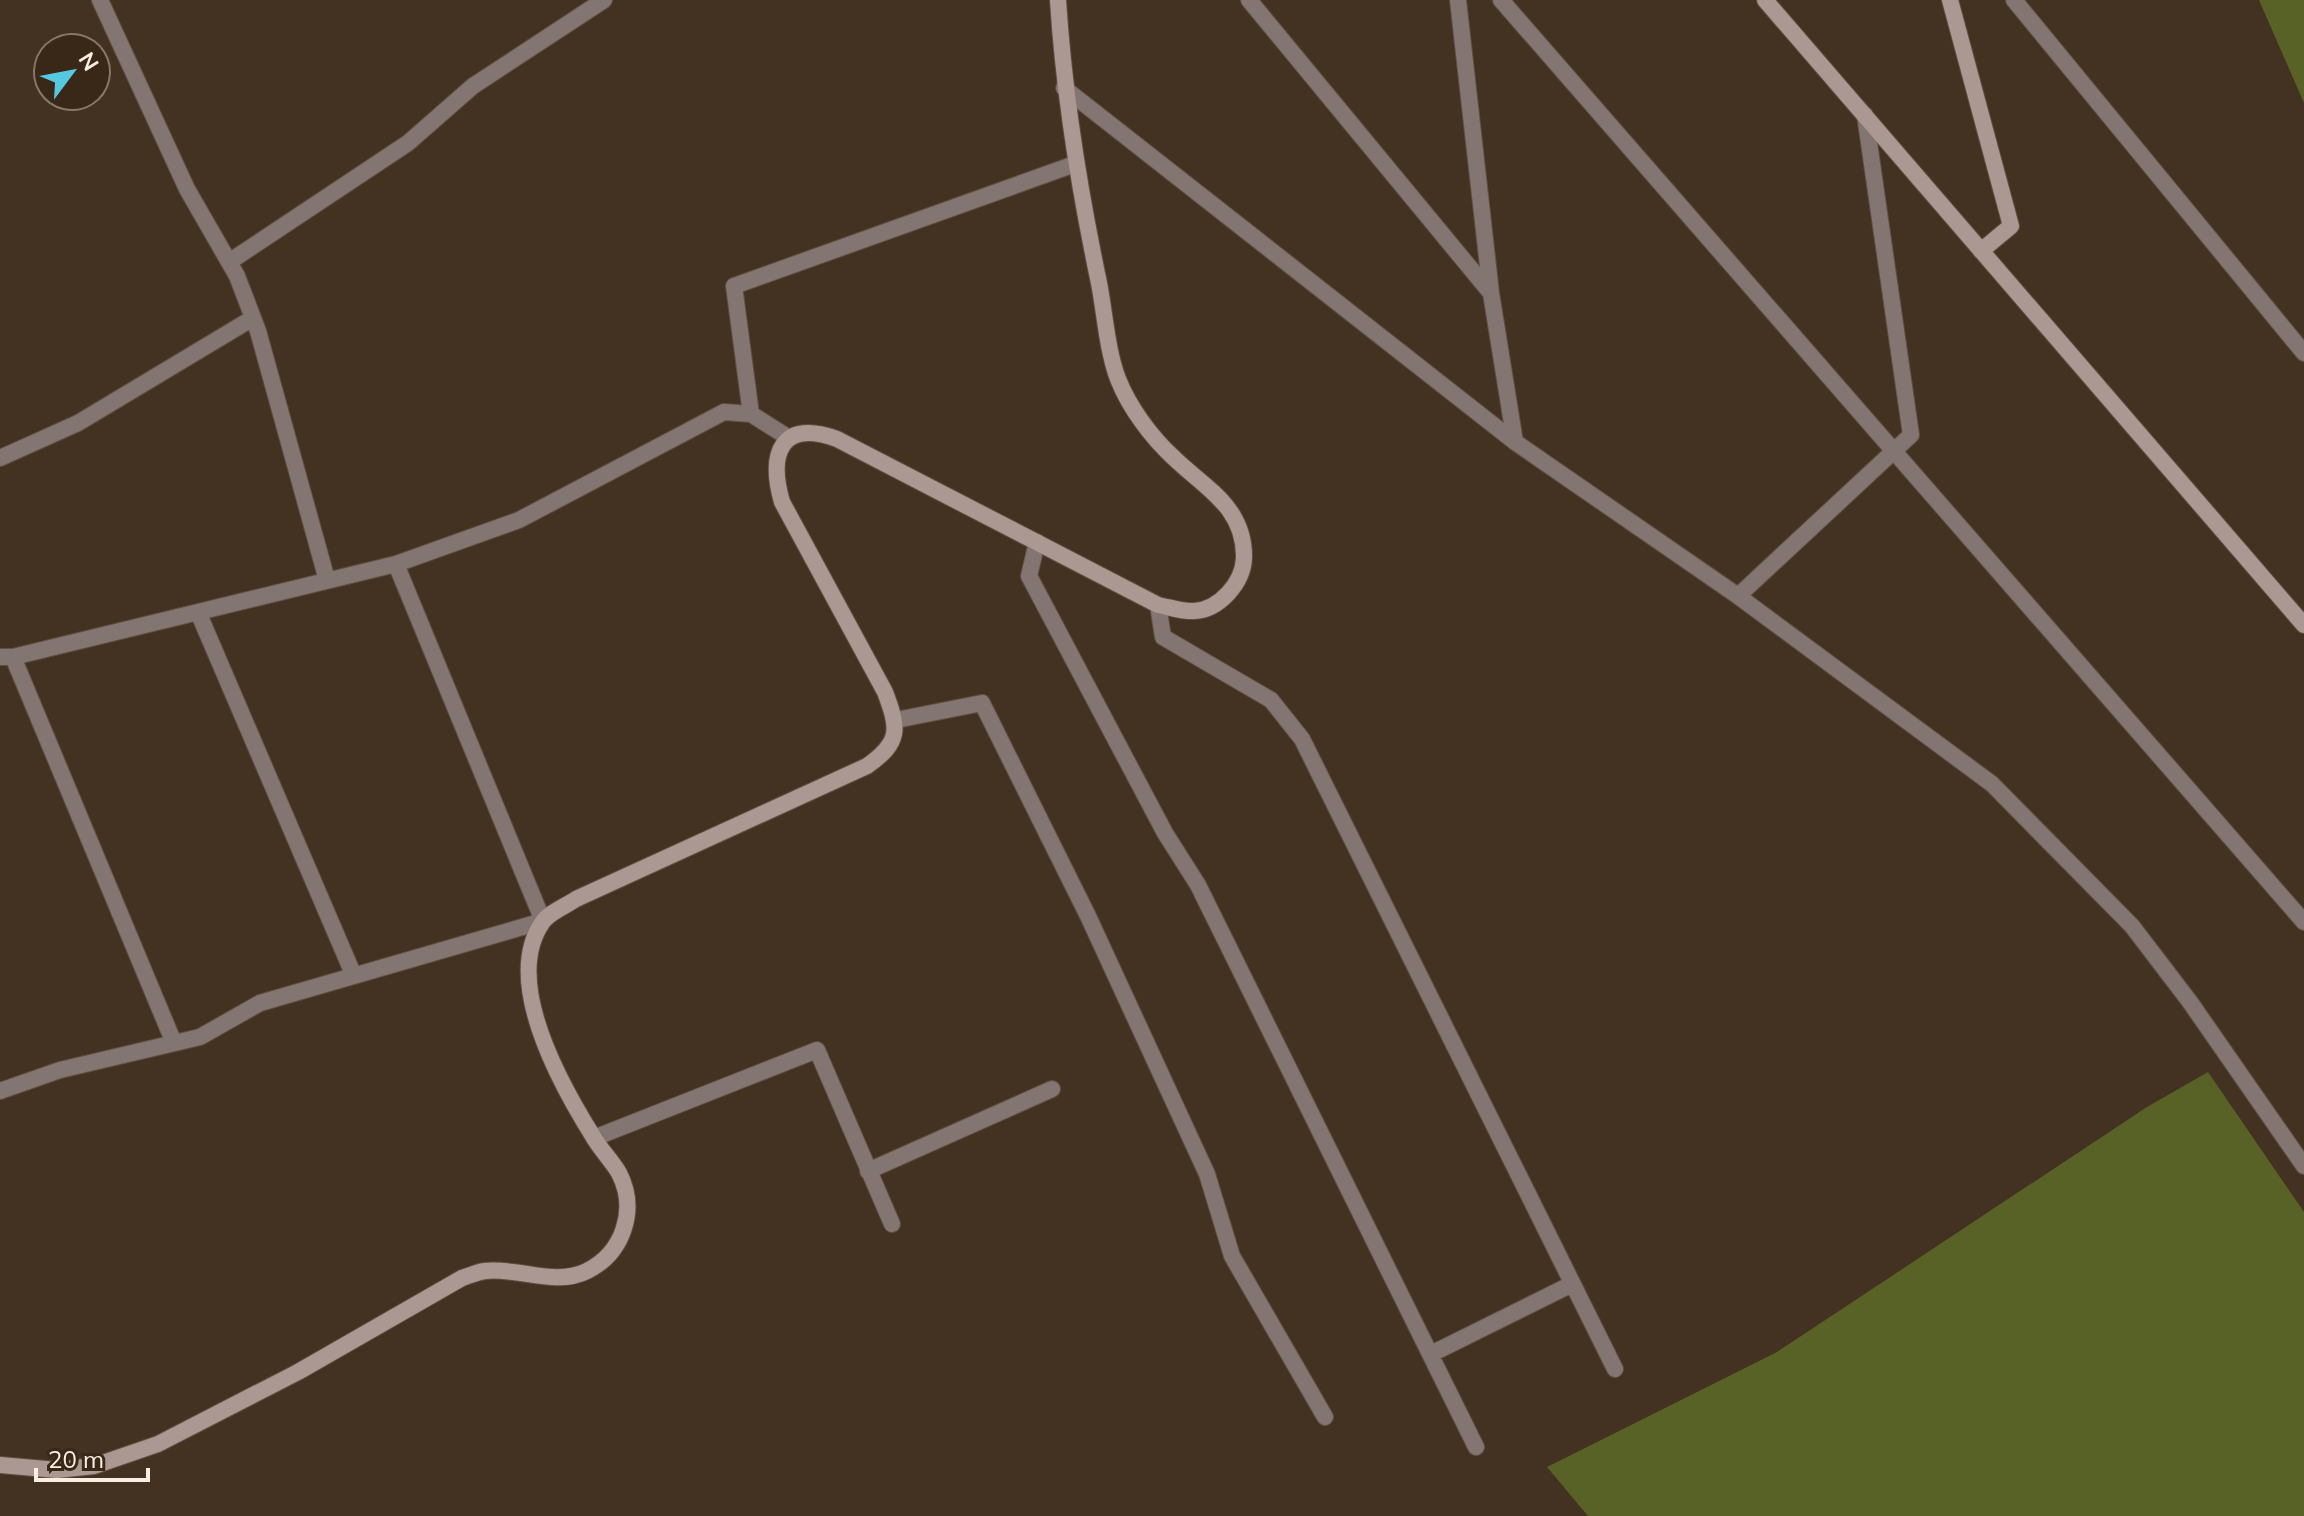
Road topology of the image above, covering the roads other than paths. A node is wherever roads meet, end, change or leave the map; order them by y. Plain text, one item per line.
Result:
1 (100, 0) edge
2 (604, 0) edge
3 (1058, 0) edge
4 (1249, 0) edge
5 (1458, 0) edge
6 (1501, 0) edge
7 (1765, 0) edge
8 (1950, 0) edge
9 (2014, 0) edge
10 (1064, 88) junction
11 (1865, 115) junction
12 (1075, 164) junction
13 (1981, 251) junction
14 (229, 262) junction
15 (1491, 293) junction
16 (253, 318) junction
17 (2304, 353) edge
18 (751, 414) junction
19 (789, 438) junction
20 (1515, 442) junction
21 (1893, 450) junction
22 (0, 458) edge
23 (1037, 542) junction
24 (396, 564) junction
25 (327, 580) junction
26 (1738, 596) junction
27 (1158, 605) junction
28 (198, 612) junction
29 (2304, 625) edge
30 (6, 657) edge
31 (896, 720) junction
32 (543, 921) junction
33 (2304, 922) edge
34 (354, 976) junction
35 (174, 1043) junction
36 (1052, 1089) dead end
37 (0, 1091) edge
38 (594, 1138) junction
39 (2304, 1166) edge
40 (868, 1171) junction
41 (892, 1224) dead end
42 (1572, 1284) junction
43 (1431, 1354) junction
44 (1615, 1369) dead end
45 (1325, 1417) dead end
46 (1476, 1447) dead end
47 (0, 1465) edge

1 - 14 street
2 - 14 street
3 - 10 street
4 - 15 street
5 - 15 street
6 - 21 street
7 - 11 street
8 - 13 street
9 - 17 street
10 - 12 street
10 - 20 street
11 - 13 street
11 - 21 street
12 - 18 street
12 - 27 street
13 - 29 street
14 - 16 street
15 - 20 street
16 - 22 street
16 - 25 street
18 - 19 street
18 - 24 street
19 - 23 street
19 - 31 street
20 - 26 street
21 - 26 street
21 - 33 street
23 - 27 street
23 - 43 street
24 - 25 street
24 - 32 street
25 - 28 street
26 - 39 street
27 - 42 street
28 - 30 street
28 - 34 street
30 - 35 street
31 - 32 street
31 - 45 street
32 - 34 street
32 - 38 street
34 - 35 street
35 - 37 street
36 - 40 street
38 - 40 street
38 - 47 street
40 - 41 street
42 - 43 street
42 - 44 street
43 - 46 street

